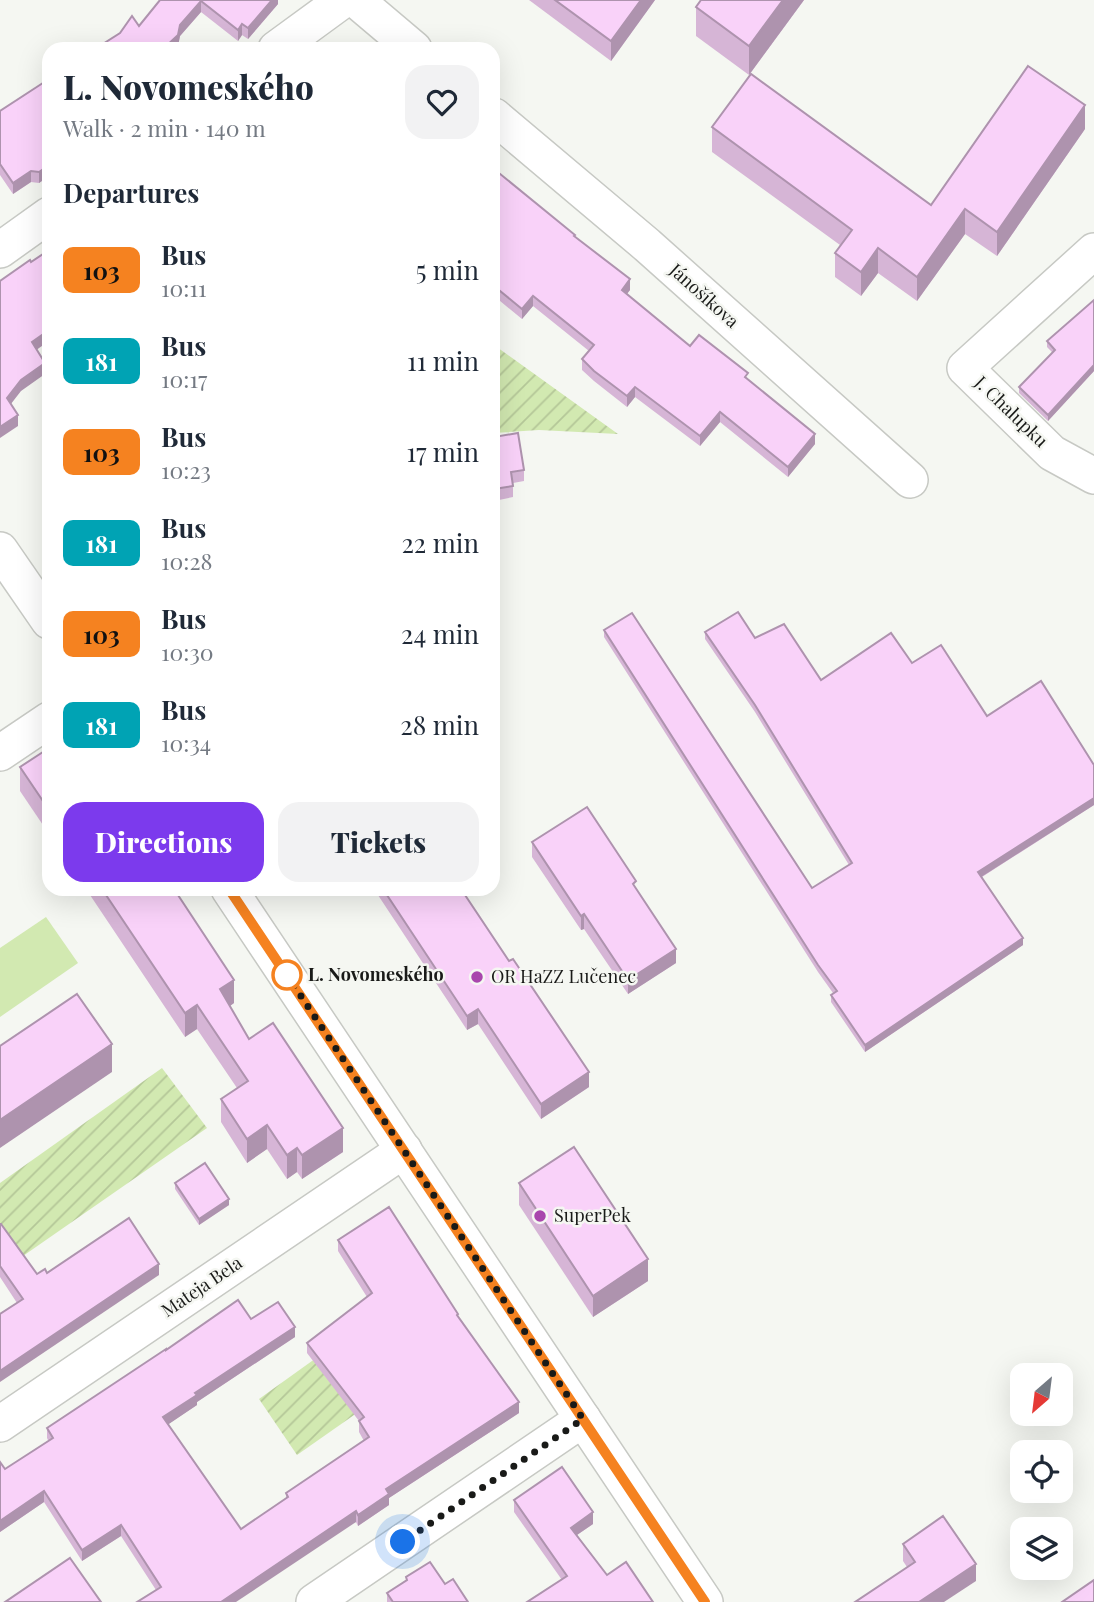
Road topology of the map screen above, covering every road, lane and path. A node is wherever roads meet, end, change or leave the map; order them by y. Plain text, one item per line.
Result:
1 (342, 0) edge
2 (356, 0) edge
3 (285, 42) edge
4 (406, 42) edge
5 (500, 121) edge
6 (42, 220) edge
7 (0, 250) edge
8 (1094, 251) edge
9 (1094, 476) edge
10 (910, 480) dead end
11 (5, 570) edge
12 (42, 613) edge
13 (42, 725) edge
14 (0, 753) edge
15 (234, 896) edge
16 (404, 1150) junction
17 (583, 1419) junction
18 (0, 1424) edge
19 (314, 1602) edge
20 (705, 1602) edge

1 - 3 street
2 - 4 street
5 - 10 street, Jánošíkova
6 - 7 street
8 - 9 street, J. Chalupku
11 - 12 street
13 - 14 street
15 - 16 street
16 - 17 street
16 - 18 street, Mateja Bela
17 - 19 street
17 - 20 street

